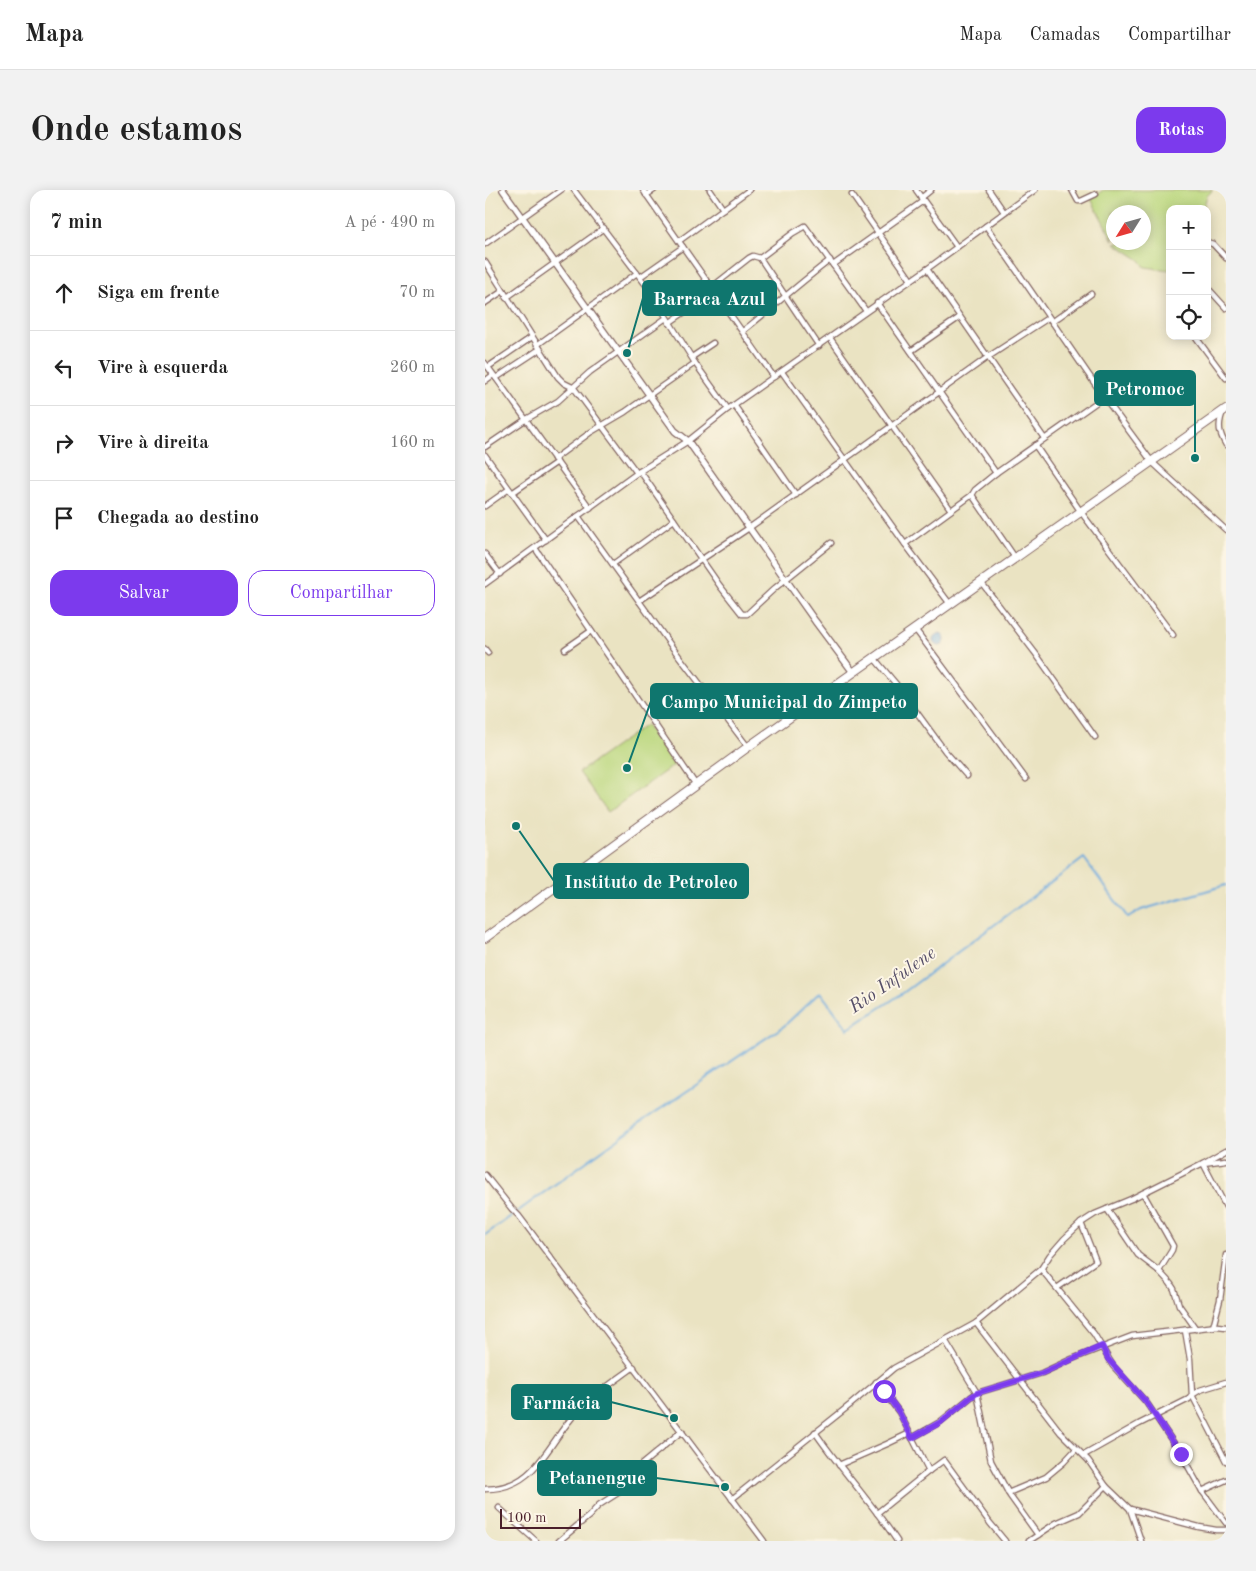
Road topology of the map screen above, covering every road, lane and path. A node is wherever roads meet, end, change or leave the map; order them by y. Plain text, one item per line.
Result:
1 (503, 190) edge
2 (561, 190) edge
3 (574, 190) edge
4 (643, 190) edge
5 (654, 190) edge
6 (710, 190) edge
7 (749, 190) edge
8 (916, 190) edge
9 (931, 190) edge
10 (989, 190) edge
11 (1035, 190) edge
12 (1072, 190) edge
13 (1096, 194) dead end
14 (646, 195) junction
15 (852, 195) dead end
16 (922, 199) junction
17 (723, 209) junction
18 (1004, 212) junction
19 (521, 216) junction
20 (986, 226) junction
21 (604, 228) junction
22 (878, 233) junction
23 (679, 241) junction
24 (1211, 243) edge
25 (485, 244) edge
26 (683, 246) junction
27 (957, 247) junction
28 (760, 258) junction
29 (1226, 258) edge
30 (830, 260) junction
31 (485, 262) edge
32 (554, 263) junction
33 (833, 266) junction
34 (927, 269) junction
35 (638, 275) junction
36 (911, 280) junction
37 (713, 289) junction
38 (503, 291) junction
39 (1211, 291) edge
40 (1091, 294) dead end
41 (784, 295) junction
42 (506, 298) junction
43 (485, 303) edge
44 (877, 303) junction
45 (587, 308) junction
46 (1226, 308) edge
47 (867, 312) junction
48 (960, 317) junction
49 (1048, 318) junction
50 (668, 320) junction
51 (1052, 322) junction
52 (743, 331) junction
53 (532, 337) junction
54 (830, 338) junction
55 (1198, 340) edge
56 (713, 342) dead end
57 (819, 346) junction
58 (538, 347) junction
59 (911, 351) junction
60 (618, 352) junction
61 (692, 357) junction
62 (988, 357) junction
63 (695, 363) junction
64 (486, 365) edge
65 (782, 372) junction
66 (495, 376) junction
67 (775, 377) junction
68 (1226, 378) edge
69 (485, 380) edge
70 (574, 388) junction
71 (939, 392) junction
72 (650, 396) junction
73 (1104, 397) junction
74 (734, 405) junction
75 (728, 409) junction
76 (1224, 410) edge
77 (525, 420) junction
78 (893, 425) junction
79 (603, 426) junction
80 (1045, 438) junction
81 (688, 441) junction
82 (1035, 445) junction
83 (1226, 445) edge
84 (485, 446) edge
85 (485, 455) edge
86 (845, 459) junction
87 (556, 461) junction
88 (1153, 462) junction
89 (639, 472) junction
90 (996, 473) junction
91 (511, 491) junction
92 (796, 495) junction
93 (972, 495) junction
94 (485, 506) edge
95 (590, 508) junction
96 (951, 510) junction
97 (1081, 512) junction
98 (578, 516) junction
99 (674, 520) junction
100 (749, 528) junction
101 (1226, 530) edge
102 (546, 540) junction
103 (831, 543) dead end
104 (905, 544) junction
105 (535, 548) junction
106 (485, 554) edge
107 (702, 559) junction
108 (1016, 559) junction
109 (613, 564) junction
110 (500, 574) junction
111 (786, 580) junction
112 (981, 582) junction
113 (485, 584) edge
114 (639, 601) junction
115 (950, 604) junction
116 (915, 629) junction
117 (591, 631) junction
118 (1173, 634) dead end
119 (565, 649) dead end
120 (874, 658) junction
121 (853, 672) junction
122 (1095, 737) dead end
123 (748, 746) junction
124 (967, 776) dead end
125 (1026, 779) dead end
126 (696, 785) junction
127 (485, 938) edge
128 (1226, 1150) edge
129 (1226, 1160) edge
130 (1203, 1163) junction
131 (485, 1175) edge
132 (1143, 1193) junction
133 (1226, 1207) edge
134 (1107, 1209) junction
135 (1081, 1223) junction
136 (1226, 1255) edge
137 (1041, 1269) junction
138 (1159, 1271) junction
139 (1057, 1288) junction
140 (975, 1323) junction
141 (1213, 1327) junction
142 (1226, 1327) edge
143 (1196, 1329) junction
144 (1185, 1330) junction
145 (945, 1340) junction
146 (1102, 1346) junction
147 (634, 1367) junction
148 (1019, 1380) junction
149 (876, 1382) junction
150 (1226, 1382) edge
151 (977, 1393) junction
152 (1192, 1395) junction
153 (1156, 1416) junction
154 (682, 1431) junction
155 (815, 1432) junction
156 (910, 1433) junction
157 (912, 1438) junction
158 (1076, 1449) junction
159 (1084, 1455) junction
160 (1226, 1461) edge
161 (839, 1465) junction
162 (929, 1471) junction
163 (1226, 1480) edge
164 (1106, 1486) junction
165 (485, 1490) edge
166 (1202, 1491) junction
167 (1008, 1493) junction
168 (732, 1499) junction
169 (499, 1508) dead end
170 (1130, 1509) junction
171 (877, 1513) junction
172 (1226, 1522) edge
173 (1226, 1530) edge
174 (1038, 1535) junction
175 (536, 1541) edge
176 (559, 1541) edge
177 (764, 1541) edge
178 (897, 1541) edge
179 (1005, 1541) edge
180 (1029, 1541) edge
181 (1141, 1541) edge

1 - 19 street
2 - 19 street
3 - 21 street
4 - 14 street
5 - 14 street
6 - 17 street
7 - 17 street
8 - 16 street
9 - 16 street
10 - 18 street
11 - 18 street
12 - 13 street
14 - 23 street
15 - 22 street
16 - 22 street
16 - 27 street
17 - 23 street
18 - 20 street
19 - 25 street
19 - 32 street
20 - 27 street
20 - 49 street
21 - 32 street
21 - 35 street
22 - 33 street
22 - 36 street
23 - 26 street
24 - 29 street
26 - 35 street
26 - 37 street
27 - 34 street
28 - 30 street
28 - 37 street
28 - 41 street
30 - 33 street
30 - 41 street
31 - 38 street
32 - 42 street
32 - 45 street
33 - 47 street
34 - 36 street
34 - 48 street
35 - 45 street
35 - 50 street
36 - 44 street
37 - 50 street
37 - 52 street
38 - 42 street
38 - 43 street
39 - 46 street
40 - 51 street
41 - 52 street
41 - 57 street
42 - 53 street
44 - 47 street
44 - 59 street
45 - 58 street
45 - 60 street
47 - 54 street
48 - 59 street
48 - 62 street
49 - 51 street
49 - 62 street
50 - 60 street
50 - 61 street
51 - 73 street
52 - 67 street
53 - 58 street
53 - 64 street
54 - 57 street
54 - 78 street
55 - 68 street
56 - 61 street
57 - 65 street
58 - 66 street
58 - 70 street
59 - 71 street
60 - 70 street
60 - 72 street
61 - 63 street
62 - 71 street
62 - 80 street
63 - 72 street
63 - 75 street
64 - 66 street
65 - 67 street
65 - 86 street
66 - 69 street
66 - 77 street
67 - 74 street
70 - 77 street
70 - 79 street
71 - 78 street
71 - 90 street
72 - 79 street
72 - 81 street
73 - 80 street
73 - 88 street
74 - 75 street
74 - 92 street
75 - 81 street
76 - 83 street
76 - 88 highway
77 - 84 street
77 - 87 street
78 - 86 street
78 - 96 street
79 - 87 street
79 - 89 street
80 - 82 street
81 - 89 street
81 - 100 street
82 - 90 street
82 - 97 street
85 - 91 street
86 - 92 street
86 - 104 street
87 - 91 street
87 - 95 street
88 - 97 highway
88 - 101 street
89 - 95 street
89 - 99 street
90 - 93 street
91 - 94 street
91 - 102 street
92 - 100 street
93 - 96 street
93 - 108 street
95 - 98 street
96 - 104 street
97 - 108 highway
97 - 118 street
98 - 102 street
98 - 109 street
99 - 107 street
99 - 109 street
100 - 107 street
100 - 111 street
102 - 105 street
103 - 111 street
104 - 115 street
105 - 110 street
105 - 117 street
106 - 110 street
107 - 111 street
107 - 114 street
108 - 112 highway
109 - 114 street
110 - 113 street
111 - 121 street
112 - 115 highway
112 - 122 street
114 - 123 street
115 - 116 highway
116 - 120 highway
116 - 125 street
117 - 119 street
117 - 126 street
120 - 121 highway
120 - 124 street
121 - 123 highway
123 - 126 highway
126 - 127 highway
128 - 130 street
129 - 130 street
130 - 132 street
130 - 133 street
131 - 147 street
132 - 134 street
132 - 138 street
134 - 135 street
134 - 138 street
135 - 137 street
135 - 139 street
136 - 141 street
137 - 139 street
137 - 140 street
138 - 143 street
139 - 146 street
140 - 145 street
140 - 148 street
141 - 142 street
141 - 143 street
143 - 144 street
144 - 146 street
144 - 152 street
145 - 149 street
145 - 151 street
146 - 148 street
146 - 153 street
147 - 154 street
147 - 165 street
148 - 151 street
148 - 158 street
149 - 155 street
149 - 156 street
150 - 152 street
151 - 157 street
151 - 167 street
152 - 153 street
152 - 160 street
153 - 159 street
153 - 166 street
154 - 168 street
154 - 176 street
155 - 161 street
155 - 168 street
156 - 157 street
156 - 161 street
157 - 162 street
158 - 159 street
158 - 167 street
159 - 164 street
161 - 171 street
162 - 171 street
162 - 179 street
163 - 166 street
164 - 170 street
164 - 174 street
166 - 172 street
167 - 174 street
168 - 177 street
169 - 175 street
170 - 173 street
170 - 181 street
171 - 178 street
174 - 180 street

